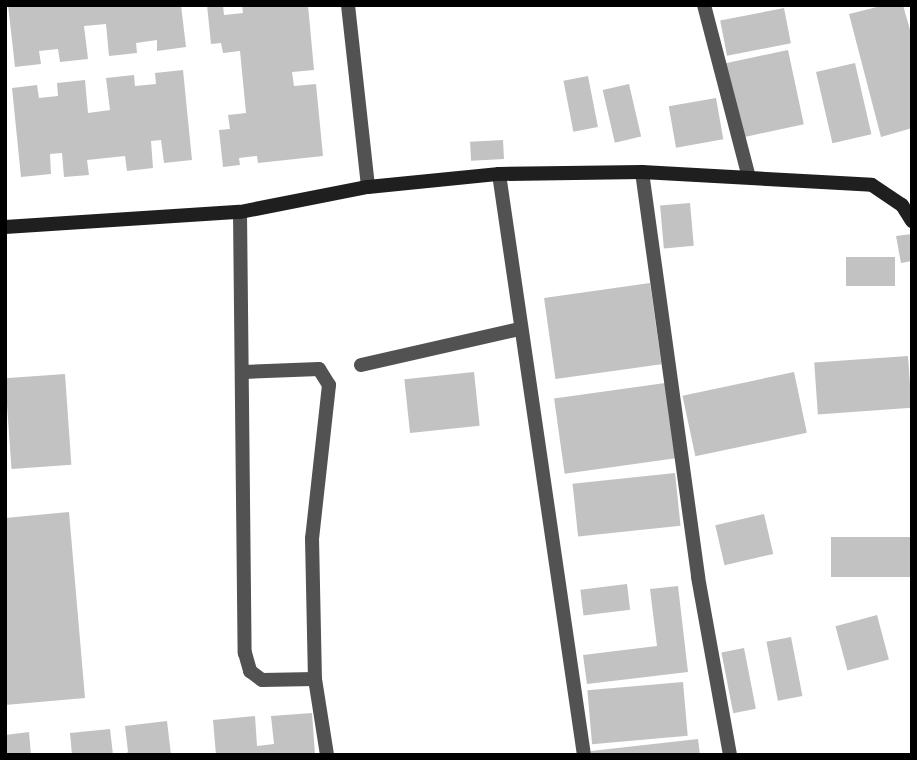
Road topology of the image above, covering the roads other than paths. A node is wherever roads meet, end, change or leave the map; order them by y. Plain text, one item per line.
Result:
1 (348, 5) edge
2 (704, 5) edge
3 (642, 172) junction
4 (499, 174) junction
5 (748, 174) junction
6 (368, 187) junction
7 (240, 212) junction
8 (912, 221) edge
9 (5, 228) edge
10 (519, 329) junction
11 (361, 365) dead end
12 (244, 372) junction
13 (315, 679) junction
14 (327, 755) edge
15 (584, 755) edge
16 (730, 755) edge

1 - 6 street
2 - 5 street
3 - 4 street
3 - 5 street
3 - 16 street
4 - 6 street
4 - 10 street
5 - 8 street
6 - 7 street
7 - 9 street
7 - 12 street
10 - 11 street
10 - 15 street
12 - 13 street
12 - 13 street
13 - 14 street

